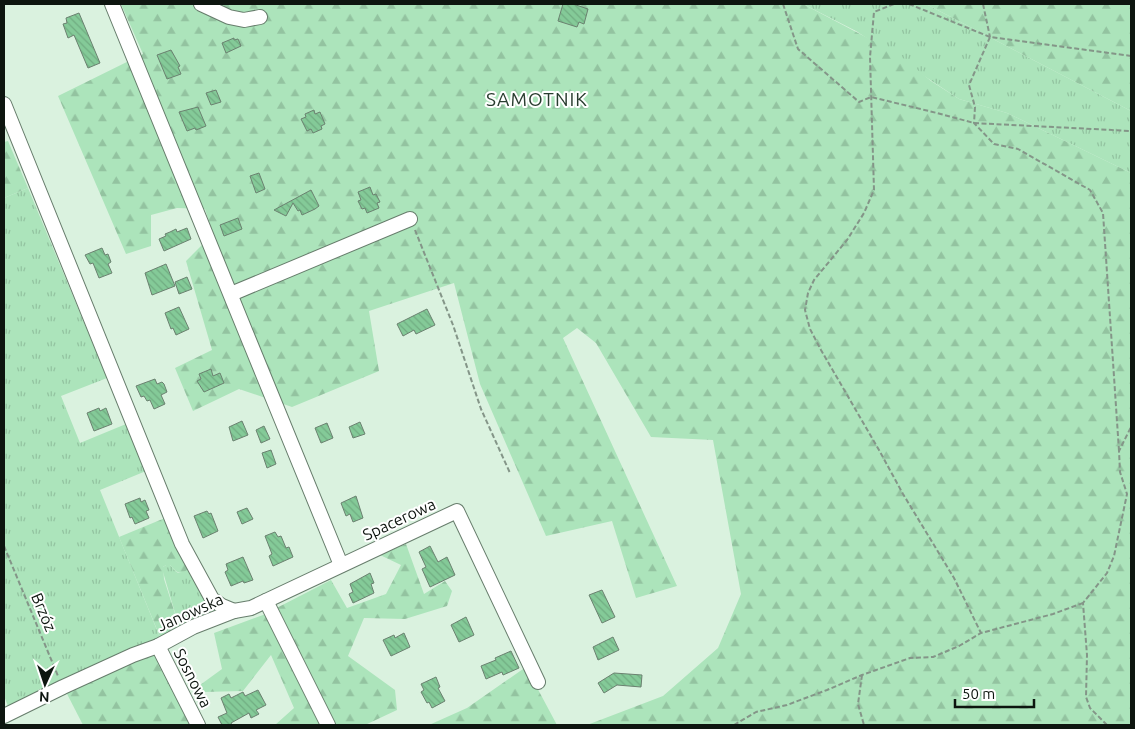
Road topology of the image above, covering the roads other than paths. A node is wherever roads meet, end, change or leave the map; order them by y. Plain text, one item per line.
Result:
1 (112, 4) edge
2 (201, 4) edge
3 (260, 17) dead end
4 (4, 104) edge
5 (410, 219) road end
6 (231, 294) junction
7 (341, 565) junction
8 (266, 601) junction
9 (234, 610) junction
10 (158, 646) junction
11 (538, 682) dead end
12 (4, 716) edge
13 (198, 725) edge
14 (328, 725) edge

1 - 6 street
2 - 3 street
4 - 9 street
5 - 6 street
6 - 7 street
7 - 8 street, Spacerowa
7 - 11 street, Spacerowa
8 - 9 street, Janowska
8 - 14 street
9 - 10 street, Janowska
10 - 12 street, Janowska
10 - 13 street, Sosnowa

